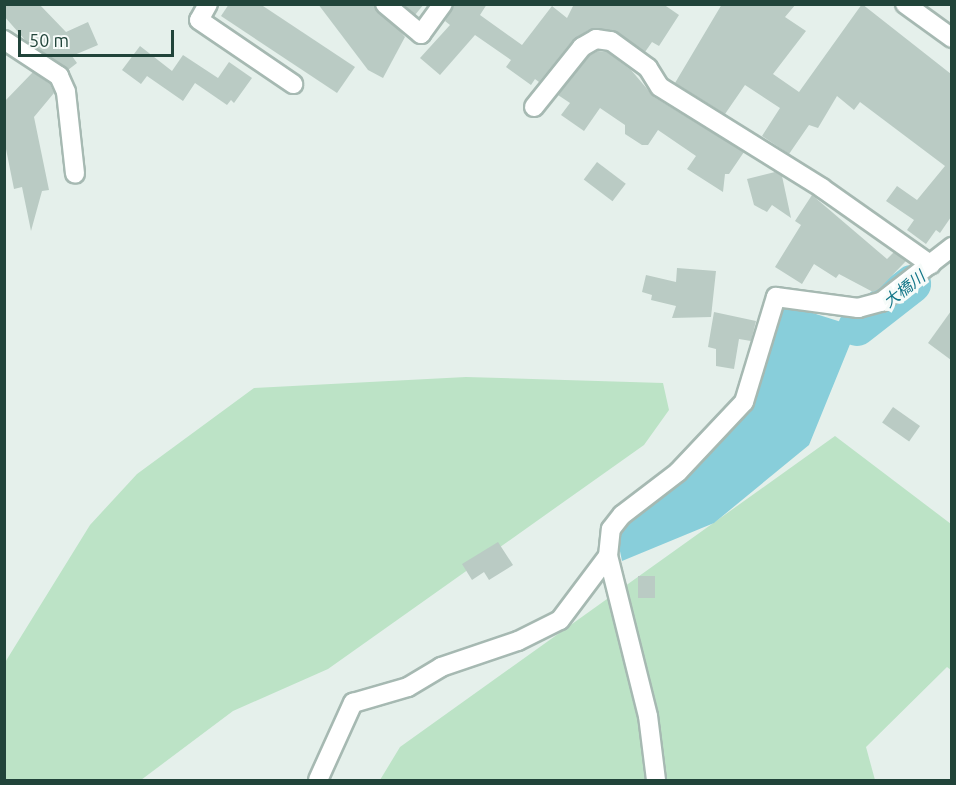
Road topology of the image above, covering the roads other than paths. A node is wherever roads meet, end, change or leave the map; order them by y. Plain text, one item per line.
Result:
1 (208, 4) edge
2 (385, 4) edge
3 (443, 4) edge
4 (905, 4) edge
5 (951, 38) edge
6 (4, 40) edge
7 (293, 84) dead end
8 (534, 107) dead end
9 (75, 174) dead end
10 (951, 247) edge
11 (931, 265) junction
12 (609, 556) junction
13 (318, 780) edge
14 (656, 780) edge

1 - 7 street
2 - 3 street
4 - 5 street
6 - 9 street
8 - 11 street
10 - 11 street
11 - 12 street
12 - 13 street
12 - 14 street

